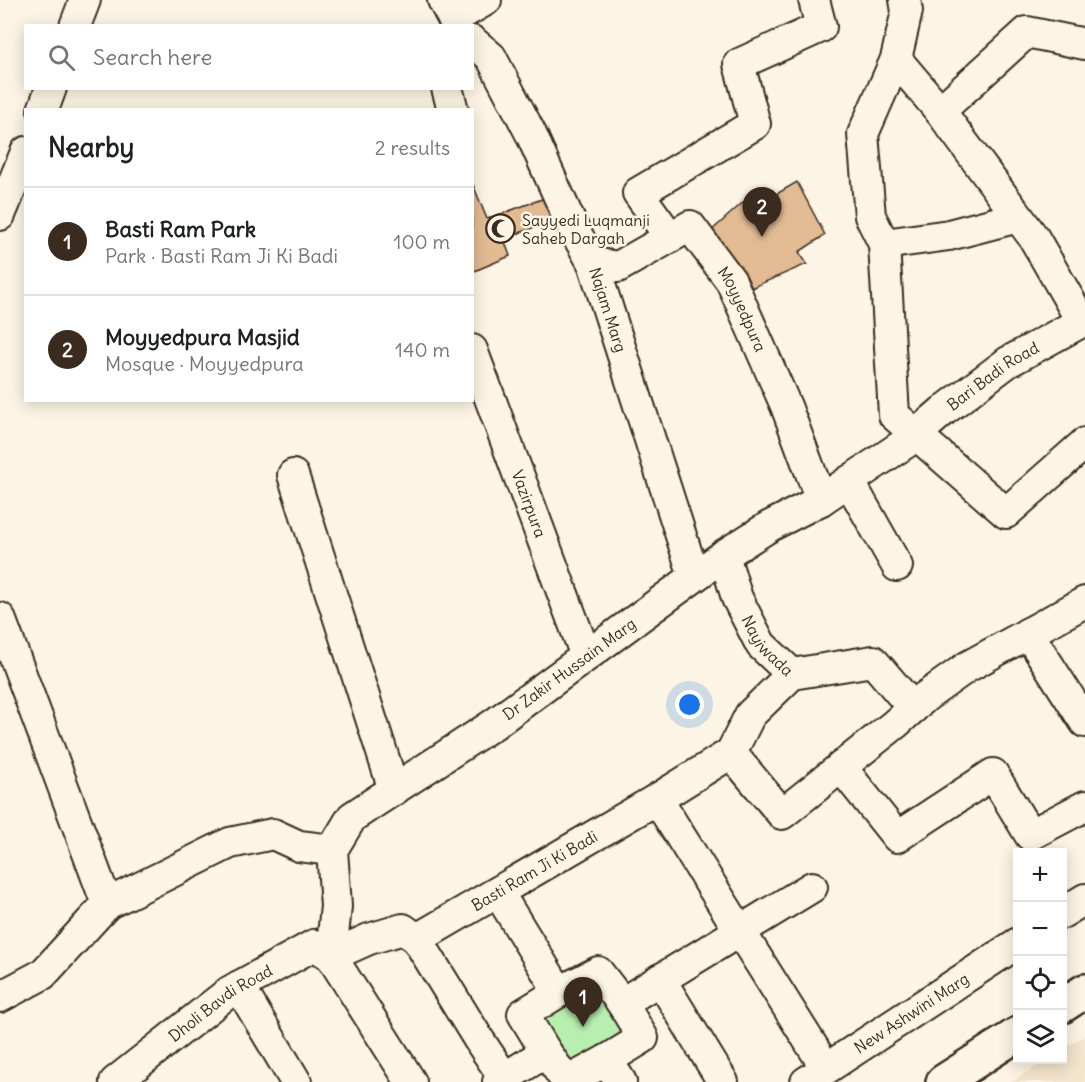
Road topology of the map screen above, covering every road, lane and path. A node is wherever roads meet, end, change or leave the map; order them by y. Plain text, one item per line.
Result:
1 (84, 0) edge
2 (486, 0) edge
3 (814, 0) edge
4 (905, 0) edge
5 (448, 9) edge
6 (76, 24) edge
7 (1085, 44) edge
8 (479, 54) edge
9 (896, 59) junction
10 (50, 90) edge
11 (448, 90) edge
12 (44, 108) edge
13 (452, 108) edge
14 (940, 111) junction
15 (24, 157) edge
16 (0, 215) edge
17 (1018, 217) junction
18 (670, 237) junction
19 (884, 244) junction
20 (593, 263) junction
21 (1081, 327) edge
22 (474, 355) edge
23 (912, 438) junction
24 (1085, 443) edge
25 (293, 475) dead end
26 (849, 482) junction
27 (821, 501) junction
28 (724, 555) junction
29 (897, 566) dead end
30 (694, 576) junction
31 (1085, 602) edge
32 (0, 618) edge
33 (1028, 633) junction
34 (586, 656) junction
35 (792, 674) junction
36 (913, 708) junction
37 (1085, 722) edge
38 (730, 753) junction
39 (841, 767) junction
40 (394, 790) junction
41 (657, 799) junction
42 (1085, 806) edge
43 (332, 850) junction
44 (812, 887) dead end
45 (498, 892) junction
46 (1085, 899) edge
47 (107, 904) junction
48 (1067, 910) edge
49 (739, 930) junction
50 (417, 939) junction
51 (1013, 946) edge
52 (331, 956) junction
53 (660, 979) junction
54 (239, 986) junction
55 (1085, 991) edge
56 (559, 992) junction
57 (0, 997) edge
58 (1067, 1002) edge
59 (622, 1003) junction
60 (1013, 1037) edge
61 (546, 1052) junction
62 (614, 1071) edge
63 (816, 1075) edge
64 (128, 1078) edge
65 (504, 1081) edge
66 (296, 1082) edge
67 (411, 1082) edge
68 (723, 1082) edge
69 (943, 1082) edge

1 - 6 street
2 - 5 street
3 - 18 street
4 - 9 street
7 - 14 street
8 - 20 street, Najam Marg
9 - 14 street
9 - 19 street
10 - 12 street
11 - 13 street
14 - 17 street
15 - 16 street
17 - 19 street
17 - 21 street
18 - 20 street, Moyyedpura
18 - 27 street, Moyyedpura
19 - 23 street
20 - 30 street, Najam Marg
21 - 23 street, Bari Badi Road
22 - 34 street, Vazirpura
23 - 24 street
23 - 26 street, Dr Zakir Hussain Marg
25 - 40 street
26 - 27 street, Dr Zakir Hussain Marg
26 - 29 street
27 - 28 street, Dr Zakir Hussain Marg
28 - 30 street, Dr Zakir Hussain Marg
28 - 35 street, Nayiwada
30 - 34 street, Dr Zakir Hussain Marg
31 - 33 street
32 - 47 street
33 - 36 street
33 - 37 street
34 - 40 street, Dr Zakir Hussain Marg
35 - 36 street
35 - 38 street, Nayiwada
36 - 39 street
38 - 39 street
38 - 41 street, Basti Ram Ji Ki Badi
39 - 42 street
40 - 43 street, Dr Zakir Hussain Marg
41 - 45 street, Basti Ram Ji Ki Badi
41 - 49 street
43 - 47 street
43 - 52 street
44 - 49 street
45 - 50 street, Basti Ram Ji Ki Badi
45 - 56 street
46 - 48 street
47 - 57 street
49 - 53 street
49 - 63 street
50 - 52 street
50 - 65 street
51 - 63 street, New Ashwini Marg
52 - 54 street, Dholi Bavdi Road
52 - 67 street
53 - 59 street
53 - 68 street
54 - 64 street, Dholi Bavdi Road
54 - 66 street
55 - 58 main road
56 - 59 street
56 - 61 street
59 - 62 street
60 - 69 main road
61 - 62 street
61 - 65 street

